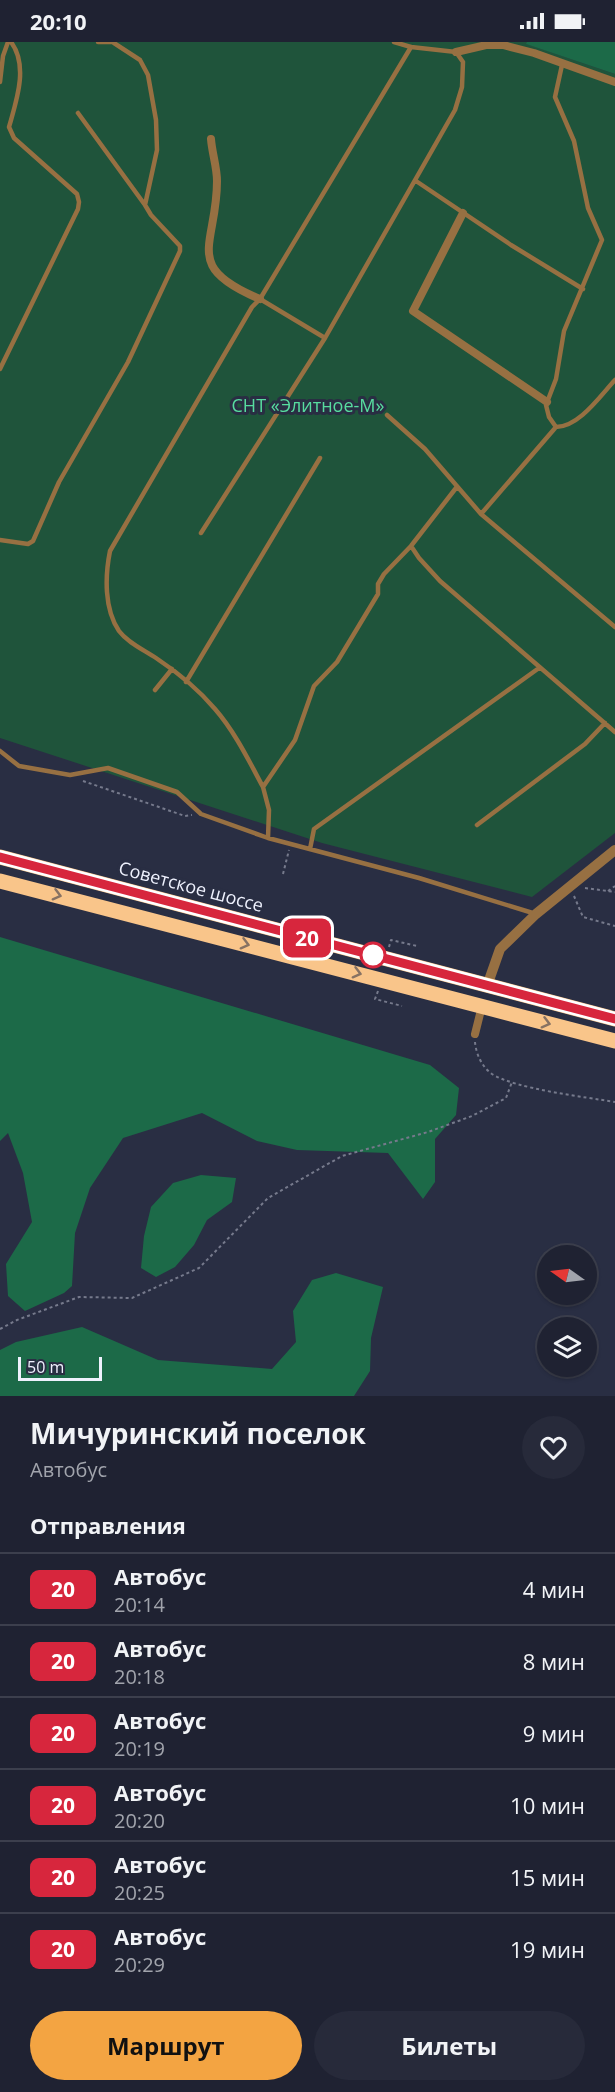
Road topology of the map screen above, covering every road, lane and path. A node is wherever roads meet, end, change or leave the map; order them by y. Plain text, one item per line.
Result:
1 (10, 42) edge
2 (98, 42) edge
3 (114, 42) edge
4 (394, 42) edge
5 (411, 47) junction
6 (456, 52) junction
7 (562, 65) junction
8 (0, 82) edge
9 (615, 82) edge
10 (78, 113) dead end
11 (211, 139) dead end
12 (416, 181) junction
13 (146, 205) junction
14 (463, 213) junction
15 (583, 289) junction
16 (260, 299) junction
17 (325, 338) junction
18 (0, 369) edge
19 (615, 380) edge
20 (547, 402) junction
21 (387, 415) dead end
22 (556, 427) junction
23 (320, 459) dead end
24 (456, 488) junction
25 (481, 514) junction
26 (201, 533) dead end
27 (0, 540) edge
28 (411, 546) junction
29 (615, 627) edge
30 (539, 668) junction
31 (172, 669) junction
32 (186, 682) junction
33 (155, 690) dead end
34 (605, 723) junction
35 (615, 732) edge
36 (0, 751) edge
37 (70, 775) junction
38 (263, 788) junction
39 (201, 814) junction
40 (477, 825) dead end
41 (268, 838) junction
42 (310, 849) junction
43 (615, 850) edge
44 (288, 855) dead end
45 (0, 857) edge
46 (283, 874) dead end
47 (0, 880) edge
48 (570, 885) junction
49 (615, 886) edge
50 (606, 892) junction
51 (615, 892) edge
52 (536, 914) junction
53 (615, 926) edge
54 (391, 940) dead end
55 (417, 946) dead end
56 (487, 986) junction
57 (375, 999) dead end
58 (402, 1006) dead end
59 (482, 1006) junction
60 (615, 1019) edge
61 (475, 1034) joint
62 (615, 1041) edge
63 (512, 1082) junction
64 (615, 1102) edge
65 (0, 1329) edge

1 - 8 lane
1 - 18 lane
2 - 3 lane
3 - 13 lane
4 - 5 lane
5 - 6 lane
5 - 16 lane
6 - 7 street
6 - 12 lane
7 - 9 street
7 - 15 lane
10 - 13 lane
11 - 16 street
12 - 14 lane
12 - 17 lane
13 - 27 lane
14 - 15 lane
14 - 20 street
15 - 20 lane
16 - 17 lane
16 - 31 lane
17 - 26 lane
19 - 22 lane
20 - 22 lane
21 - 24 lane
22 - 25 lane
23 - 32 lane
24 - 25 lane
24 - 28 lane
25 - 29 lane
28 - 30 lane
28 - 38 lane
30 - 34 lane
30 - 42 lane
31 - 32 lane
31 - 33 lane
32 - 38 lane
34 - 35 lane
34 - 40 lane
36 - 37 lane
37 - 39 path
37 - 39 lane
38 - 41 lane
39 - 41 lane
41 - 42 lane
42 - 52 lane
43 - 48 street
44 - 46 path
45 - 56 highway, Советское шоссе
47 -> 59 highway
48 - 50 path
48 - 52 street
48 - 53 path
49 - 50 path
50 - 51 path
52 - 56 street
54 - 55 path
56 - 59 highway
56 - 60 highway, Советское шоссе
57 - 58 path
59 - 61 street
59 -> 62 highway
61 - 63 path
63 - 64 path
63 - 65 path

